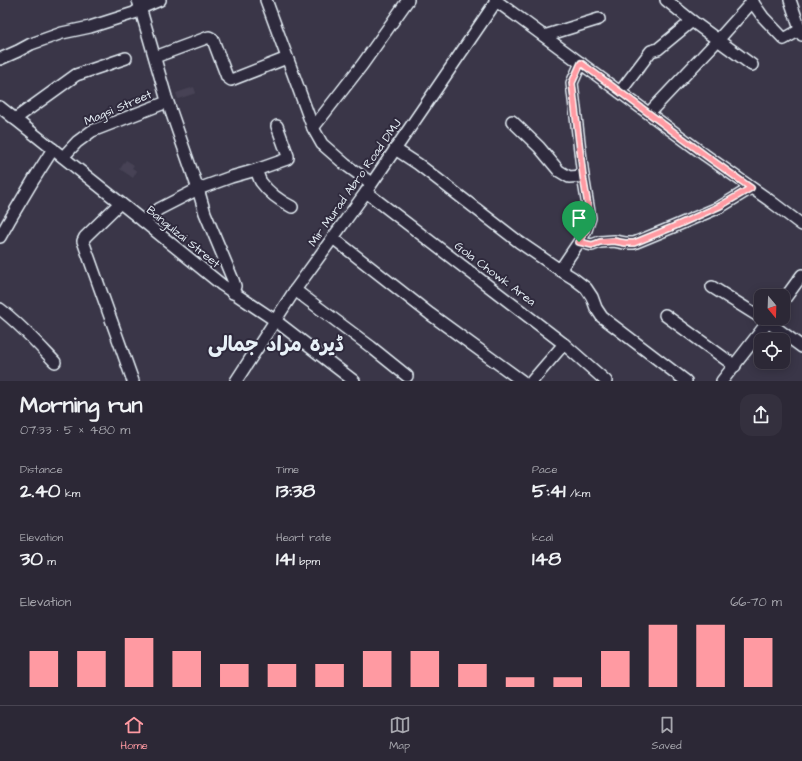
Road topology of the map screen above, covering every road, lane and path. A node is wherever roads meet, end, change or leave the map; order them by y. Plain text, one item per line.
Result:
1 (160, 0) edge
2 (266, 0) edge
3 (408, 0) edge
4 (496, 0) edge
5 (666, 0) edge
6 (790, 0) edge
7 (752, 1) edge
8 (140, 4) edge
9 (678, 4) edge
10 (599, 19) dead end
11 (692, 21) junction
12 (801, 32) edge
13 (544, 36) junction
14 (718, 40) junction
15 (155, 57) junction
16 (126, 58) dead end
17 (287, 58) junction
18 (0, 59) edge
19 (581, 63) junction
20 (752, 65) dead end
21 (620, 92) junction
22 (167, 102) junction
23 (0, 107) edge
24 (649, 113) junction
25 (15, 119) junction
26 (512, 121) dead end
27 (277, 126) dead end
28 (313, 128) junction
29 (53, 149) junction
30 (395, 149) junction
31 (63, 157) junction
32 (256, 170) junction
33 (583, 176) junction
34 (368, 187) junction
35 (751, 188) junction
36 (198, 189) junction
37 (120, 203) junction
38 (292, 207) dead end
39 (143, 221) junction
40 (802, 225) edge
41 (0, 237) edge
42 (333, 238) junction
43 (579, 242) junction
44 (560, 270) junction
45 (802, 275) edge
46 (712, 287) dead end
47 (295, 290) junction
48 (790, 291) edge
49 (233, 293) junction
50 (0, 309) edge
51 (754, 311) edge
52 (665, 315) dead end
53 (276, 321) junction
54 (765, 325) edge
55 (775, 325) edge
56 (564, 344) junction
57 (802, 348) edge
58 (54, 362) dead end
59 (734, 366) junction
60 (407, 376) dead end
61 (133, 381) edge
62 (236, 381) edge
63 (354, 381) edge
64 (522, 381) edge
65 (532, 381) edge
66 (606, 381) edge
67 (686, 381) edge
68 (722, 381) edge

1 - 8 street
2 - 17 street, Gola Chowk Area
3 - 28 street
4 - 13 street
4 - 30 street, Mir Murad Abro Road DMJ
5 - 9 street
6 - 12 street
7 - 12 street
7 - 14 street
8 - 15 street
8 - 18 street
9 - 11 street
10 - 13 street
11 - 14 street
11 - 21 street
13 - 19 street
14 - 20 street
14 - 24 street
15 - 17 street
15 - 22 street
16 - 25 street
17 - 28 street, Gola Chowk Area
19 - 21 street
19 - 33 street
21 - 24 street
22 - 31 street, Magsi Street
22 - 36 street
23 - 25 street, Bangulzai Street
24 - 35 street
25 - 29 street, Bangulzai Street
26 - 33 street
27 - 32 street
28 - 34 street, Gola Chowk Area
29 - 31 street, Bangulzai Street
29 - 41 street
30 - 34 street, Mir Murad Abro Road DMJ
30 - 44 street
31 - 37 street, Bangulzai Street
32 - 36 street
32 - 38 street
33 - 43 street
34 - 42 street, Mir Murad Abro Road DMJ
34 - 56 street, Gola Chowk Area
35 - 40 street
35 - 43 street
36 - 39 street
36 - 49 street
37 - 39 street, Bangulzai Street
37 - 61 street
39 - 49 street, Bangulzai Street
42 - 47 street, Mir Murad Abro Road DMJ
42 - 64 street
43 - 44 street
44 - 67 street
45 - 48 street
46 - 51 street
47 - 53 street, Mir Murad Abro Road DMJ
47 - 60 street
49 - 53 street, Bangulzai Street
50 - 58 street
52 - 59 street
53 - 62 street, Mir Murad Abro Road DMJ
53 - 63 street, Bangulzai Street
54 - 59 street
55 - 57 street
56 - 65 street
56 - 66 street, Gola Chowk Area
59 - 68 street

